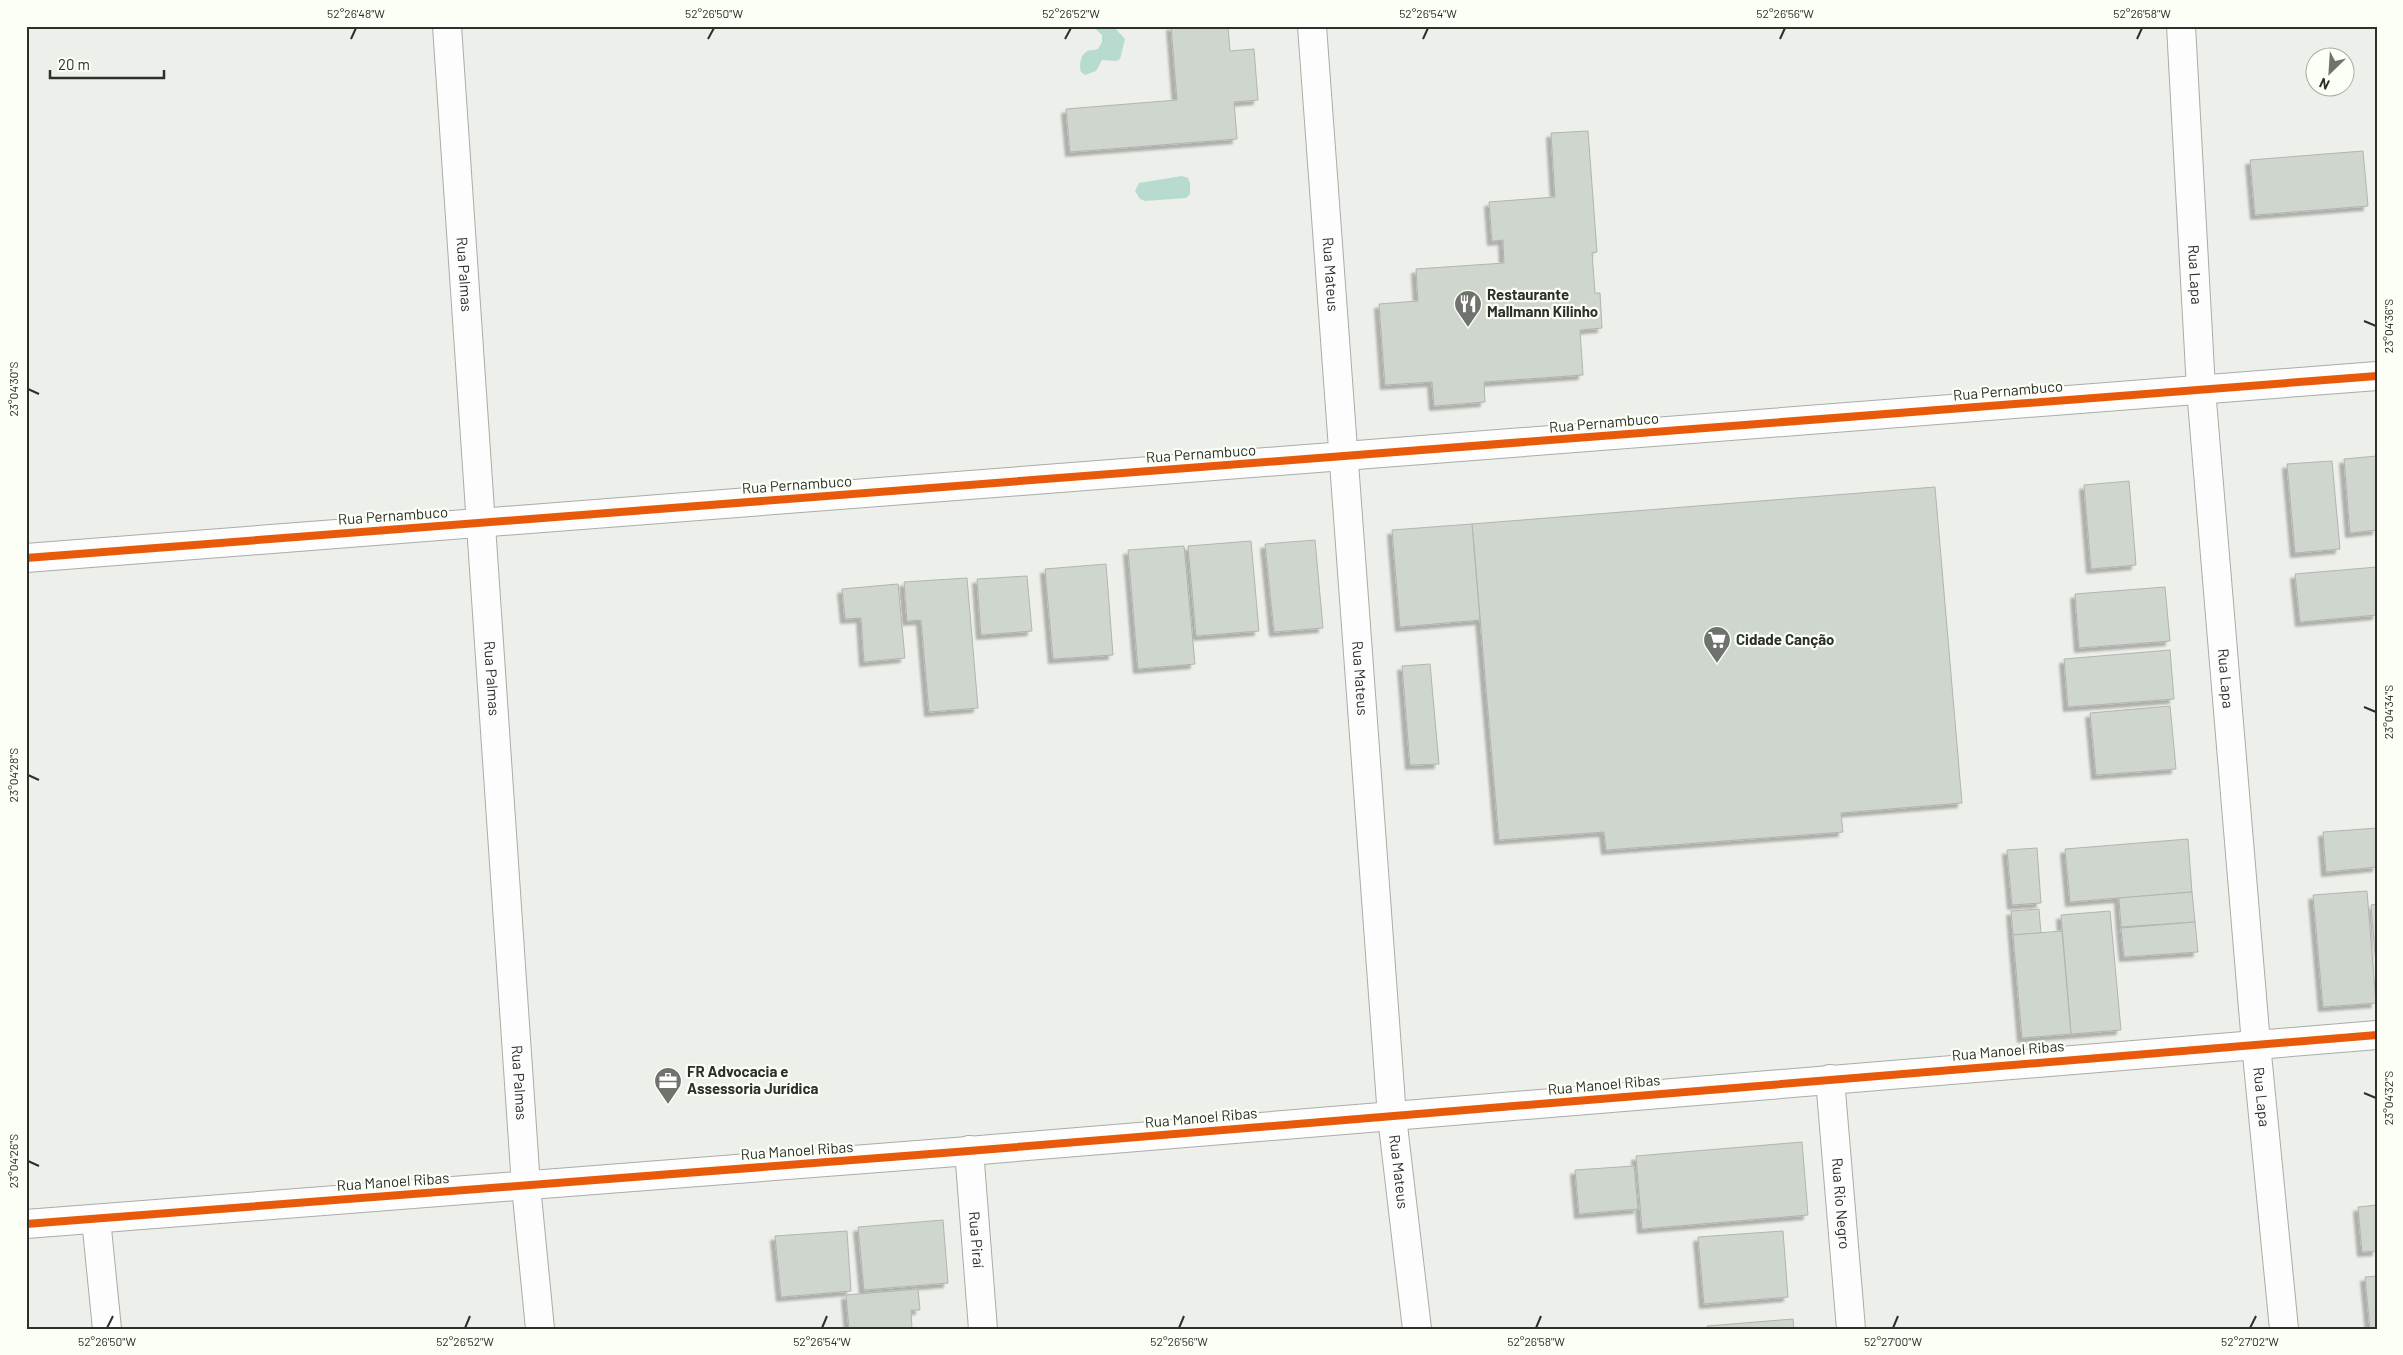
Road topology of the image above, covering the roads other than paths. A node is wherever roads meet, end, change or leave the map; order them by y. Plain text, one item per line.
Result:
1 (447, 26) edge
2 (1312, 26) edge
3 (2181, 26) edge
4 (2377, 376) edge
5 (2201, 389) junction
6 (1342, 457) junction
7 (481, 522) junction
8 (26, 558) edge
9 (2377, 1035) edge
10 (2256, 1044) junction
11 (1830, 1079) junction
12 (1392, 1117) junction
13 (969, 1150) junction
14 (526, 1186) junction
15 (96, 1219) junction
16 (26, 1224) edge
17 (108, 1329) edge
18 (540, 1329) edge
19 (983, 1329) edge
20 (1417, 1329) edge
21 (1851, 1329) edge
22 (2284, 1329) edge

1 - 7 street, Rua Palmas
2 - 6 street, Rua Mateus
3 - 5 street, Rua Lapa
4 - 5 street, Rua Pernambuco
5 - 6 street, Rua Pernambuco
5 - 10 street, Rua Lapa
6 - 7 street, Rua Pernambuco
6 - 12 street, Rua Mateus
7 - 8 street, Rua Pernambuco
7 - 14 street, Rua Palmas
9 - 10 street, Rua Manoel Ribas
10 - 11 street, Rua Manoel Ribas
10 - 22 street, Rua Lapa
11 - 12 street, Rua Manoel Ribas
11 - 21 street, Rua Rio Negro
12 - 13 street, Rua Manoel Ribas
12 - 20 street, Rua Mateus
13 - 14 street, Rua Manoel Ribas
13 - 19 street, Rua Piraí
14 - 15 street, Rua Manoel Ribas
14 - 18 street, Rua Palmas
15 - 16 street, Rua Manoel Ribas
15 - 17 street

